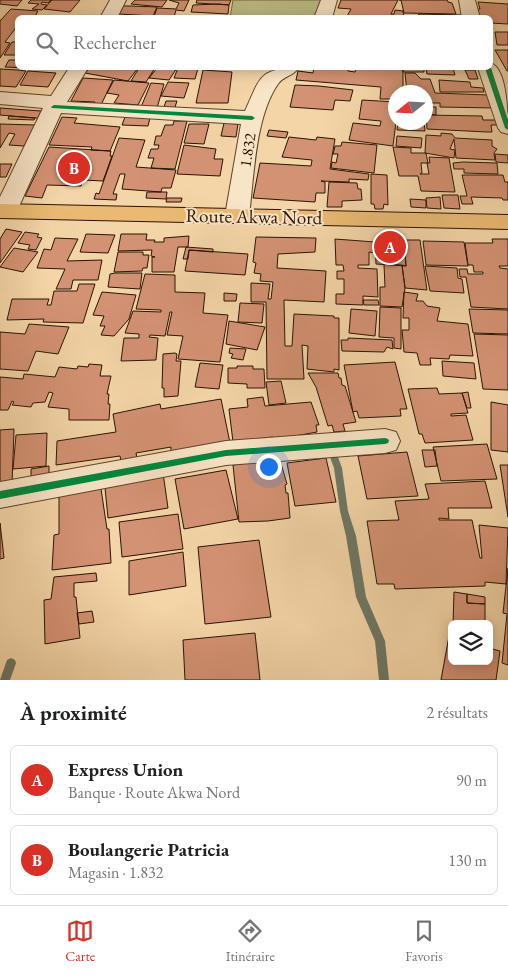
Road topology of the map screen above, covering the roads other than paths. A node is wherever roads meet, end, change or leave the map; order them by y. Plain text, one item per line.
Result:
1 (118, 0) edge
2 (329, 0) edge
3 (467, 0) edge
4 (110, 15) edge
5 (325, 15) edge
6 (470, 15) edge
7 (77, 70) edge
8 (286, 70) edge
9 (489, 70) edge
10 (0, 98) edge
11 (55, 105) junction
12 (252, 118) junction
13 (508, 128) edge
14 (2, 211) edge
15 (237, 216) junction
16 (508, 222) edge
17 (385, 441) dead end
18 (0, 495) edge

1 - 4 street
2 - 5 street
3 - 6 street
7 - 11 street
8 - 12 street, 1.832
9 - 13 street
10 - 11 street
11 - 12 street
11 - 14 street
12 - 15 street, 1.832
14 - 15 main road, Route Akwa Nord
15 - 16 main road, Route Akwa Nord
17 - 18 street

